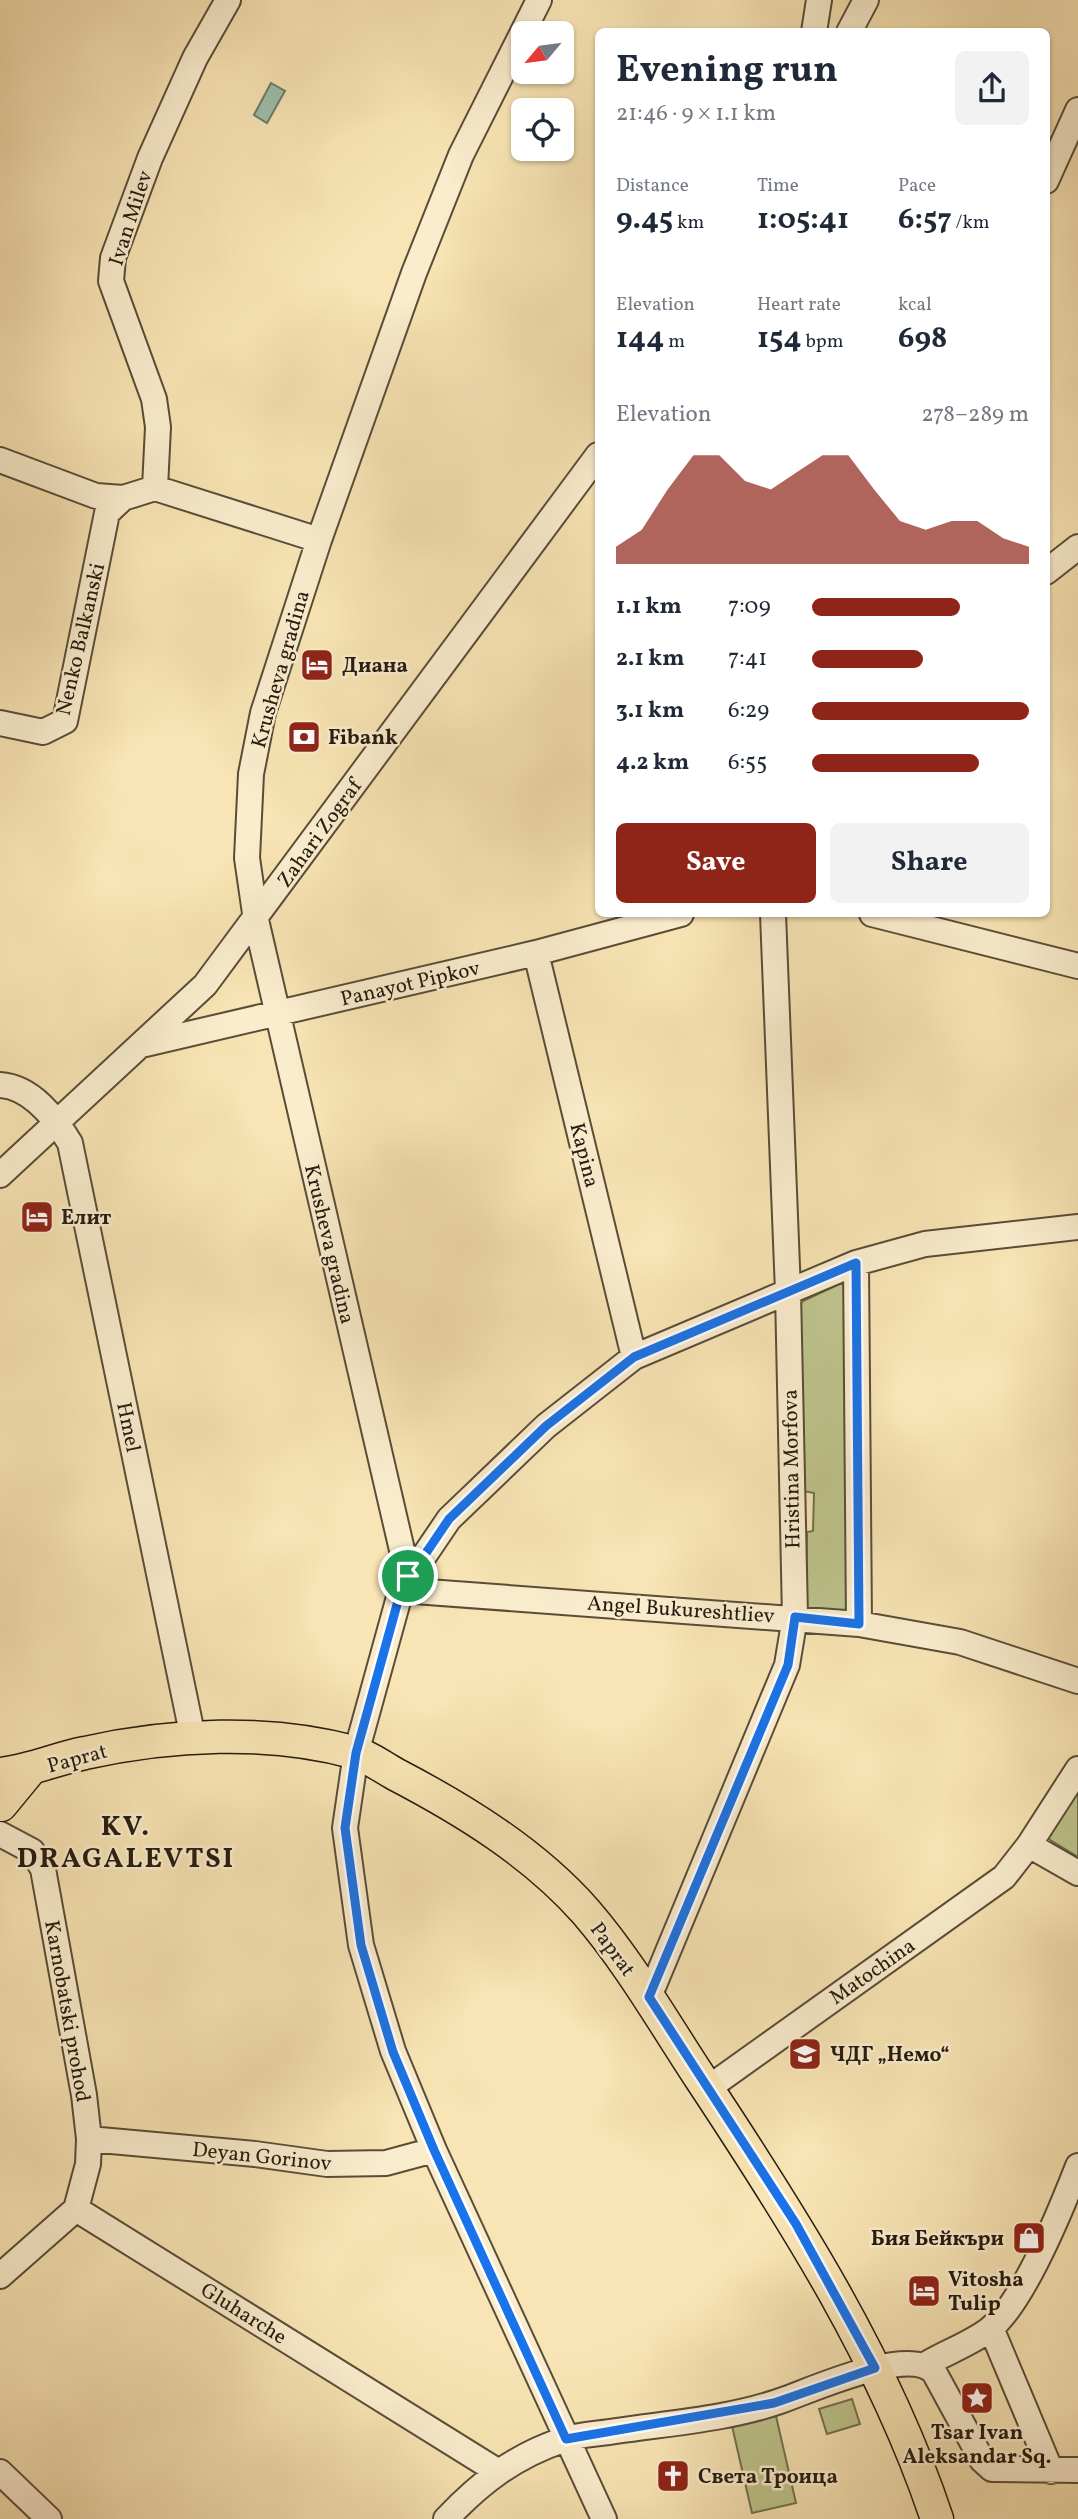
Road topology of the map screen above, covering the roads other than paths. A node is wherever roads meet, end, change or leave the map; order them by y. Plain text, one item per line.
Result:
1 (228, 0) edge
2 (539, 0) edge
3 (819, 0) edge
4 (866, 0) edge
5 (815, 28) edge
6 (851, 28) edge
7 (1078, 110) edge
8 (1050, 172) edge
9 (595, 459) edge
10 (0, 460) edge
11 (155, 488) junction
12 (123, 498) junction
13 (319, 540) junction
14 (1078, 547) edge
15 (1050, 569) edge
16 (0, 723) edge
17 (670, 917) edge
18 (774, 917) edge
19 (884, 917) edge
20 (256, 920) junction
21 (536, 953) junction
22 (1078, 966) edge
23 (277, 1013) junction
24 (137, 1046) junction
25 (0, 1085) edge
26 (57, 1121) junction
27 (0, 1175) edge
28 (1078, 1227) edge
29 (856, 1263) junction
30 (788, 1292) junction
31 (634, 1357) junction
32 (405, 1583) junction
33 (795, 1617) junction
34 (859, 1624) junction
35 (1078, 1681) edge
36 (193, 1738) junction
37 (356, 1753) junction
38 (1078, 1769) edge
39 (15, 1773) edge
40 (0, 1803) edge
41 (0, 1817) edge
42 (0, 1833) edge
43 (1030, 1845) junction
44 (1078, 1873) edge
45 (649, 1997) junction
46 (707, 2088) junction
47 (89, 2139) junction
48 (434, 2150) junction
49 (1078, 2166) edge
50 (76, 2209) junction
51 (0, 2276) edge
52 (991, 2328) junction
53 (925, 2365) junction
54 (875, 2368) junction
55 (566, 2439) junction
56 (1078, 2470) edge
57 (497, 2471) junction
58 (1051, 2471) junction
59 (0, 2472) edge
60 (49, 2519) edge
61 (446, 2519) edge
62 (604, 2519) edge
63 (937, 2519) edge

1 - 11 street, Ivan Milev
2 - 13 street, Krusheva gradina
3 - 5 street
4 - 6 street
7 - 8 street
9 - 20 street, Zahari Zograf
10 - 12 street
11 - 12 street
11 - 13 street
12 - 16 street, Nenko Balkanski
13 - 20 street, Krusheva gradina
14 - 15 street
17 - 21 street, Panayot Pipkov
18 - 30 street, Hristina Morfova
19 - 22 street
20 - 23 street, Krusheva gradina
20 - 24 street, Zahari Zograf
21 - 23 street, Panayot Pipkov
21 - 31 street, Kapina
23 - 24 street, Panayot Pipkov
23 - 32 street, Krusheva gradina
24 - 26 street, Zahari Zograf
25 - 26 street
26 - 27 street, Zahari Zograf
26 - 36 street, Hmel
28 - 29 street
29 - 30 street
29 - 34 street
30 - 31 street
30 - 33 street, Hristina Morfova
31 - 32 street
32 - 33 street, Angel Bukureshtliev
32 - 37 street
33 - 34 street, Angel Bukureshtliev
33 - 45 street, Hristina Morfova
34 - 35 street, Angel Bukureshtliev
36 - 37 main road, Paprat
36 - 39 main road, Paprat
37 - 45 main road, Paprat
37 - 48 street
38 - 43 street, Matochina
39 - 40 main road, Paprat
40 - 41 main road
42 - 47 street, Karnobatski prohod
43 - 44 street
43 - 46 street, Matochina
45 - 46 main road, Paprat
46 - 54 main road, Paprat
47 - 48 street, Deyan Gorinov
47 - 50 street, Karnobatski prohod
48 - 55 street
49 - 52 street
50 - 51 street
50 - 57 street, Gluharche
52 - 53 street
52 - 58 street
53 - 54 street
53 - 58 street
54 - 55 street
54 - 63 main road, Paprat
55 - 57 street
55 - 62 street
56 - 58 street
57 - 61 street
59 - 60 street

